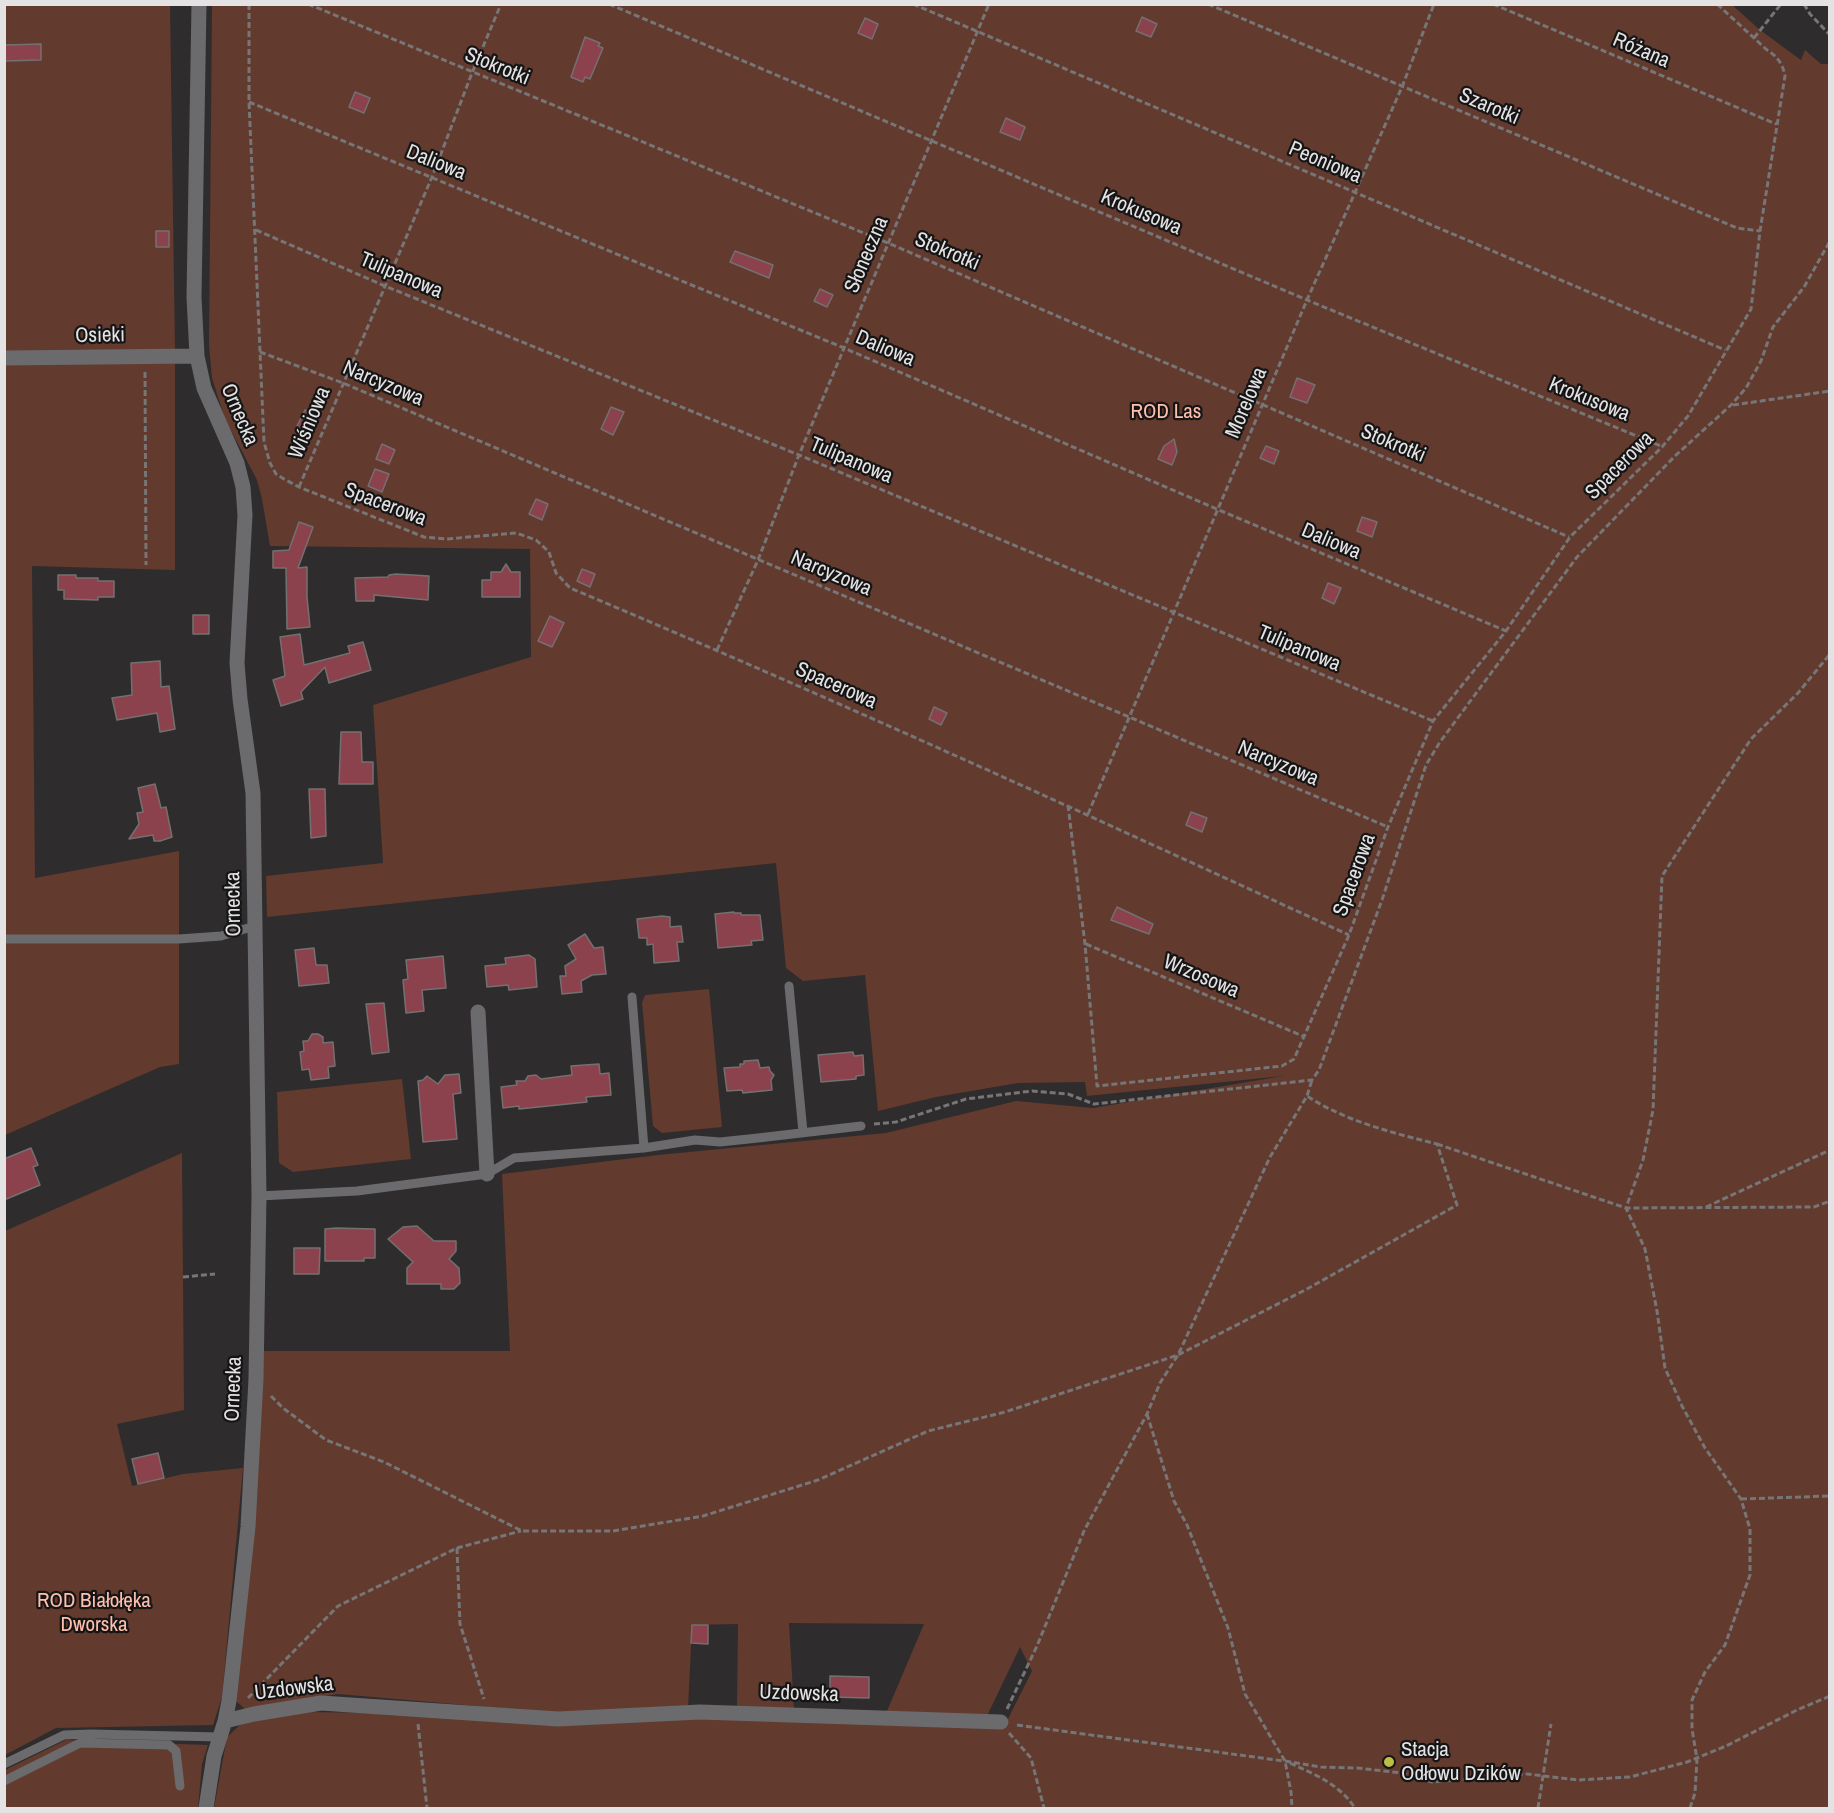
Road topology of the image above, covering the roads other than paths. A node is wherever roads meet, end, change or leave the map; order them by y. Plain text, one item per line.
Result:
1 (199, 4) edge
2 (197, 356) junction
3 (4, 358) edge
4 (255, 926) junction
5 (4, 939) edge
6 (789, 986) dead end
7 (632, 997) dead end
8 (478, 1012) dead end
9 (861, 1126) road end
10 (803, 1132) junction
11 (644, 1148) junction
12 (488, 1174) junction
13 (259, 1196) junction
14 (225, 1721) junction
15 (1000, 1722) road end
16 (220, 1737) junction
17 (4, 1764) edge
18 (4, 1781) edge
19 (180, 1786) dead end
20 (206, 1809) edge

1 - 2 street, Ornecka
2 - 3 street, Osieki
2 - 4 street, Ornecka
4 - 5 lane
4 - 13 street, Ornecka
6 - 10 lane
7 - 11 lane
8 - 12 street
9 - 10 lane
10 - 11 lane
11 - 12 lane
12 - 13 lane
13 - 14 street, Ornecka
14 - 15 street, Uzdowska
14 - 16 street, Ornecka
16 - 17 lane
16 - 20 street, Ornecka
18 - 19 lane

